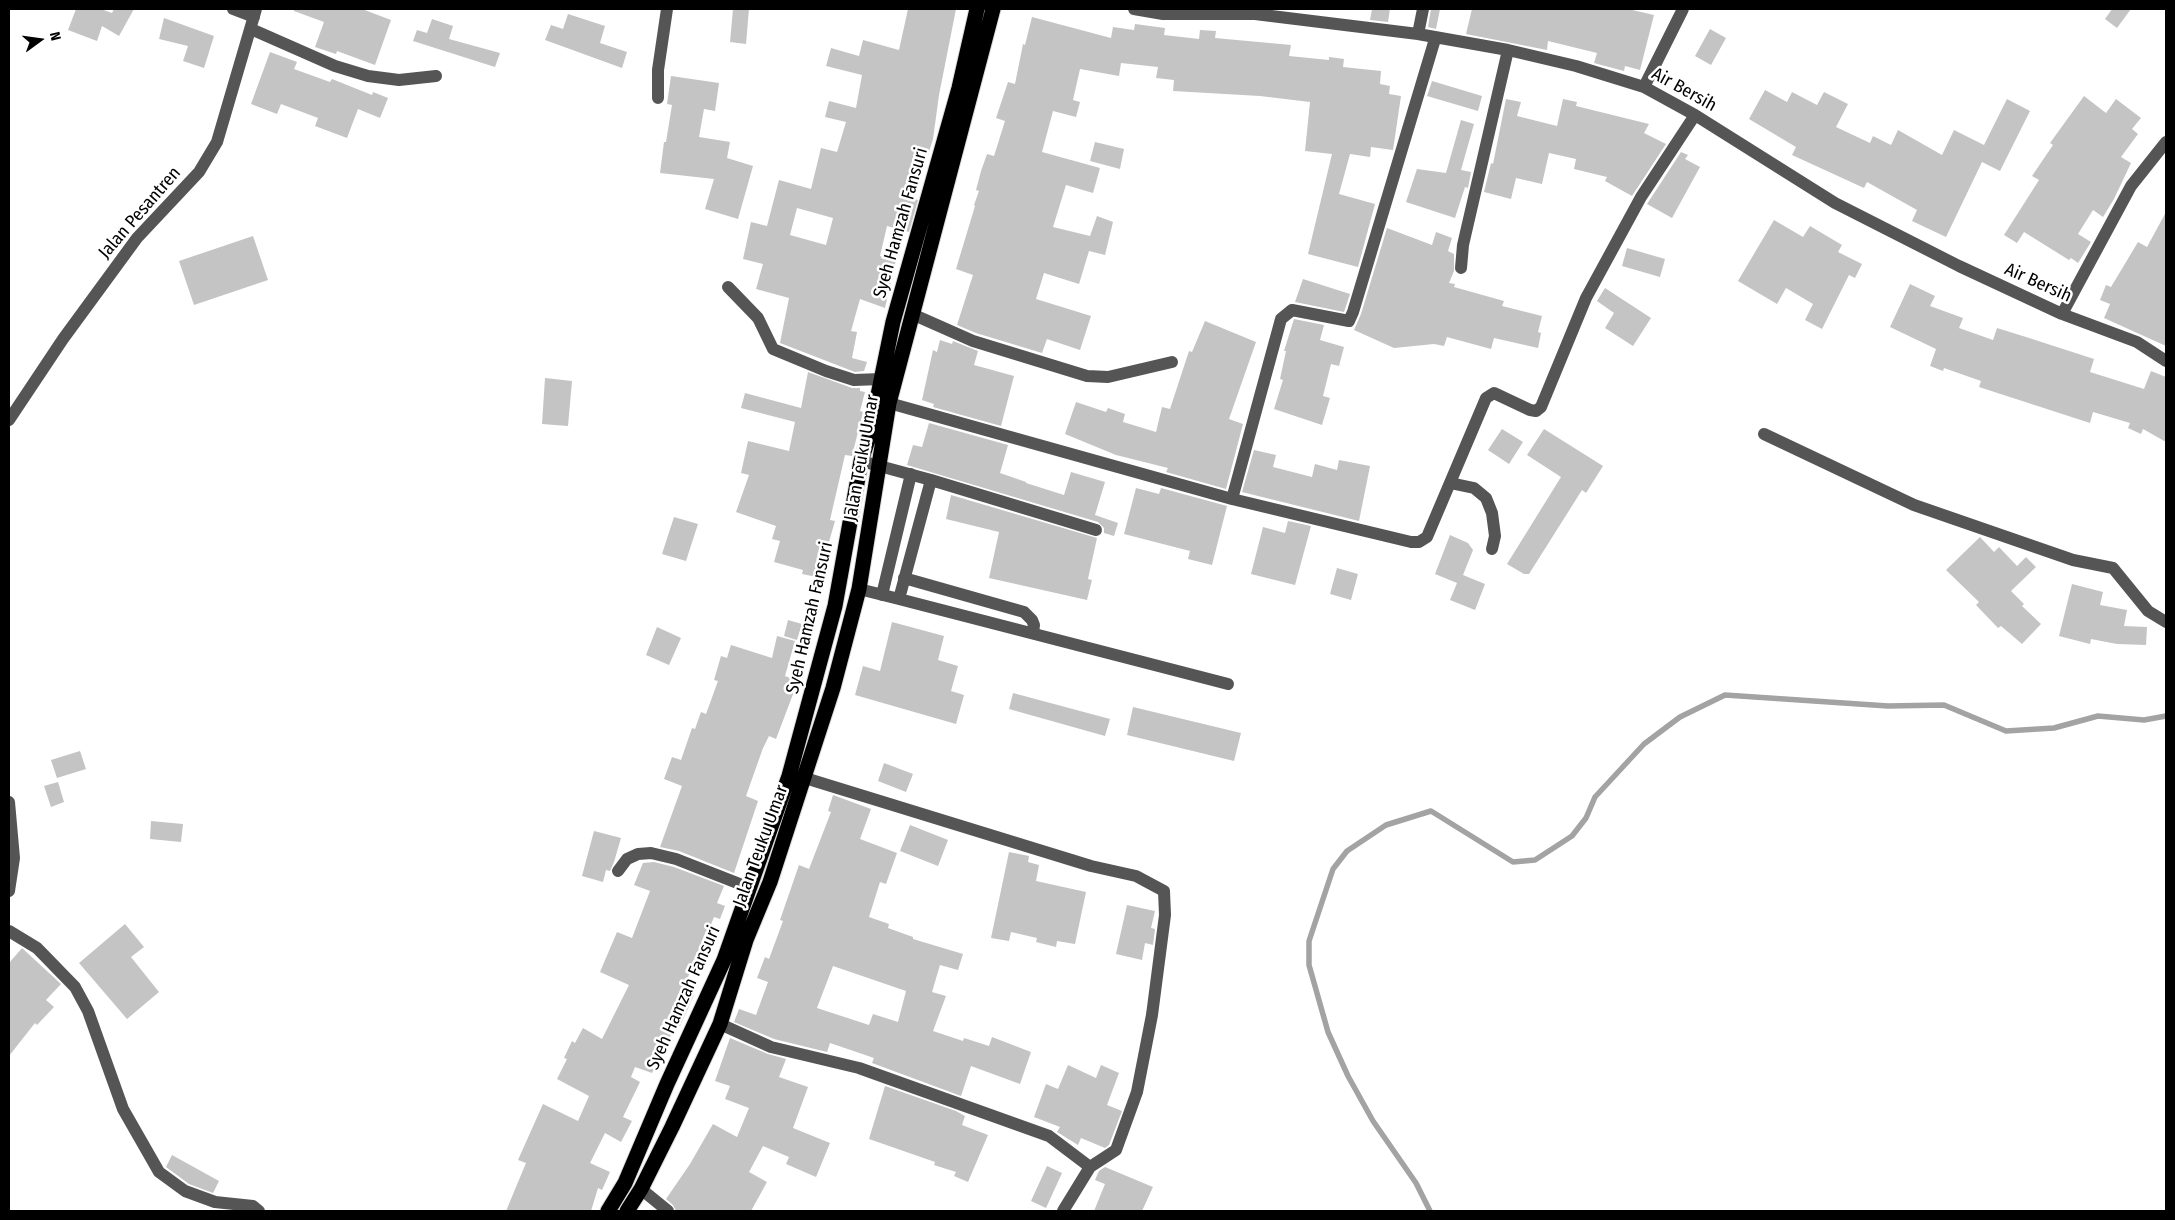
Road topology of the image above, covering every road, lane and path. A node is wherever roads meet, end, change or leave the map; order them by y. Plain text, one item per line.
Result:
1 (233, 9) edge
2 (667, 9) edge
3 (977, 9) edge
4 (993, 9) edge
5 (1134, 9) edge
6 (1423, 9) edge
7 (1684, 9) edge
8 (1254, 11) edge
9 (254, 18) edge
10 (1418, 34) junction
11 (1435, 39) junction
12 (1508, 50) junction
13 (436, 76) dead end
14 (1644, 87) junction
15 (658, 98) dead end
16 (1695, 115) junction
17 (2166, 142) edge
18 (1460, 268) dead end
19 (728, 287) dead end
20 (912, 314) junction
21 (2062, 314) junction
22 (2166, 361) edge
23 (1172, 362) dead end
24 (881, 379) junction
25 (889, 404) junction
26 (9, 420) edge
27 (1764, 434) dead end
28 (862, 461) junction
29 (878, 465) junction
30 (910, 474) junction
31 (931, 480) junction
32 (1450, 483) junction
33 (1232, 499) junction
34 (1096, 530) dead end
35 (1492, 549) dead end
36 (904, 578) junction
37 (859, 589) junction
38 (882, 594) junction
39 (899, 599) junction
40 (2166, 622) edge
41 (1033, 633) junction
42 (1228, 684) dead end
43 (805, 778) junction
44 (9, 802) edge
45 (618, 871) dead end
46 (750, 888) junction
47 (9, 891) edge
48 (9, 931) edge
49 (720, 1024) junction
50 (1090, 1167) junction
51 (641, 1189) junction
52 (259, 1211) edge
53 (608, 1211) edge
54 (627, 1211) edge
55 (668, 1211) edge
56 (1063, 1211) edge

1 - 9 street
2 - 15 street
3 - 24 highway, Syeh Hamzah Fansuri
4 - 20 highway, Jalan Teuku Umar
5 - 8 street, Air Bersih
6 - 10 street
7 - 14 street
8 - 10 street, Air Bersih
9 - 13 street
9 - 26 street, Jalan Pesantren
10 - 11 street, Air Bersih
11 - 12 street, Air Bersih
11 - 33 street
12 - 14 street, Air Bersih
12 - 18 street
14 - 16 street, Air Bersih
16 - 21 street, Air Bersih
16 - 32 street
17 - 21 street
19 - 24 street
20 - 23 street
20 - 25 highway, Jalan Teuku Umar
21 - 22 street, Air Bersih
24 - 28 highway, Syeh Hamzah Fansuri
25 - 29 highway, Jalan Teuku Umar
25 - 33 street
27 - 40 street
28 - 29 street
28 - 46 highway, Syeh Hamzah Fansuri
29 - 30 street
29 - 37 highway, Jalan Teuku Umar
30 - 31 street
30 - 38 street
31 - 34 street
31 - 36 street
32 - 33 street
32 - 35 street
36 - 39 street
36 - 41 street
37 - 38 street
37 - 43 highway, Jalan Teuku Umar
38 - 39 street
39 - 41 street
41 - 42 street
43 - 49 highway, Jalan Teuku Umar
43 - 50 street
44 - 47 street
45 - 46 street
46 - 53 highway, Syeh Hamzah Fansuri
48 - 52 street
49 - 50 street
49 - 51 highway, Jalan Teuku Umar
50 - 56 street
51 - 54 highway, Jalan Teuku Umar
51 - 55 street

